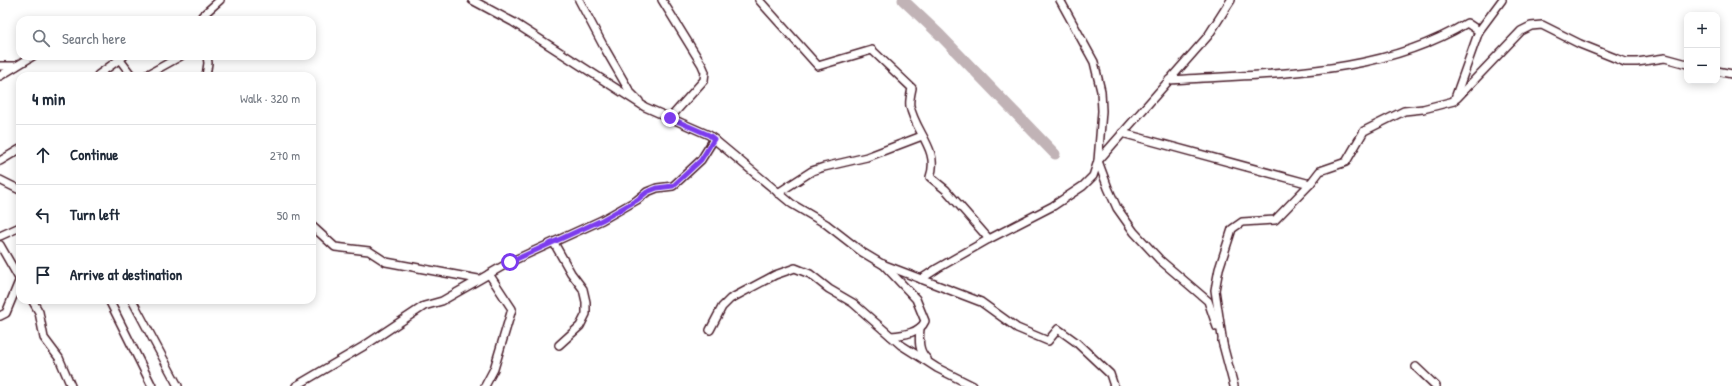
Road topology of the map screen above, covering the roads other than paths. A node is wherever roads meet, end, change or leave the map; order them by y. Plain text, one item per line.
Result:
1 (220, 0) edge
2 (472, 0) edge
3 (579, 0) edge
4 (662, 0) edge
5 (759, 0) edge
6 (1060, 0) edge
7 (1230, 0) edge
8 (1502, 0) edge
9 (202, 16) edge
10 (1479, 31) junction
11 (26, 60) edge
12 (116, 60) edge
13 (122, 60) edge
14 (174, 60) edge
15 (208, 60) edge
16 (1684, 63) edge
17 (0, 66) edge
18 (16, 66) junction
19 (102, 72) edge
20 (129, 72) edge
21 (152, 72) edge
22 (207, 72) edge
23 (1720, 72) edge
24 (1732, 74) edge
25 (0, 76) edge
26 (1169, 80) junction
27 (1454, 101) junction
28 (645, 107) junction
29 (670, 118) junction
30 (1122, 133) junction
31 (922, 136) junction
32 (714, 139) junction
33 (16, 151) edge
34 (0, 161) edge
35 (1098, 161) junction
36 (0, 180) edge
37 (1310, 184) junction
38 (16, 188) edge
39 (778, 193) junction
40 (16, 230) edge
41 (316, 230) edge
42 (0, 236) edge
43 (989, 239) junction
44 (554, 242) junction
45 (0, 245) edge
46 (882, 264) junction
47 (16, 273) edge
48 (489, 274) junction
49 (921, 279) junction
50 (478, 280) junction
51 (16, 289) edge
52 (34, 304) edge
53 (111, 304) edge
54 (134, 304) edge
55 (0, 316) edge
56 (920, 328) junction
57 (710, 330) dead end
58 (891, 336) junction
59 (1223, 344) junction
60 (559, 345) dead end
61 (1416, 367) dead end
62 (937, 368) junction
63 (486, 385) edge
64 (71, 386) edge
65 (152, 386) edge
66 (178, 386) edge
67 (296, 386) edge
68 (973, 386) edge
69 (1114, 386) edge
70 (1234, 386) edge
71 (1436, 386) edge

1 - 9 street
2 - 28 street
3 - 28 street
4 - 29 street
5 - 31 street
6 - 35 street
7 - 26 street
8 - 10 street
10 - 26 street
10 - 27 street
11 - 18 street
12 - 19 street
13 - 20 street
14 - 21 street
15 - 22 street
16 - 27 street
17 - 18 street
18 - 25 street
23 - 24 street
26 - 30 street
27 - 37 street
28 - 29 street
29 - 32 street
30 - 35 street
30 - 37 street
31 - 39 street
31 - 43 street
32 - 39 street
32 - 44 street
33 - 34 street
35 - 43 street
35 - 59 street
36 - 38 street
37 - 59 street
39 - 46 street
40 - 42 street
41 - 50 street
43 - 49 street
44 - 48 street
44 - 60 street
45 - 47 street
46 - 49 street
46 - 56 street
48 - 50 street
48 - 63 street
49 - 69 street
50 - 67 street
51 - 55 street
52 - 64 street
53 - 65 street
54 - 66 street
56 - 58 street
56 - 62 street
57 - 58 street
58 - 62 street
59 - 70 street
61 - 71 street
62 - 68 street

